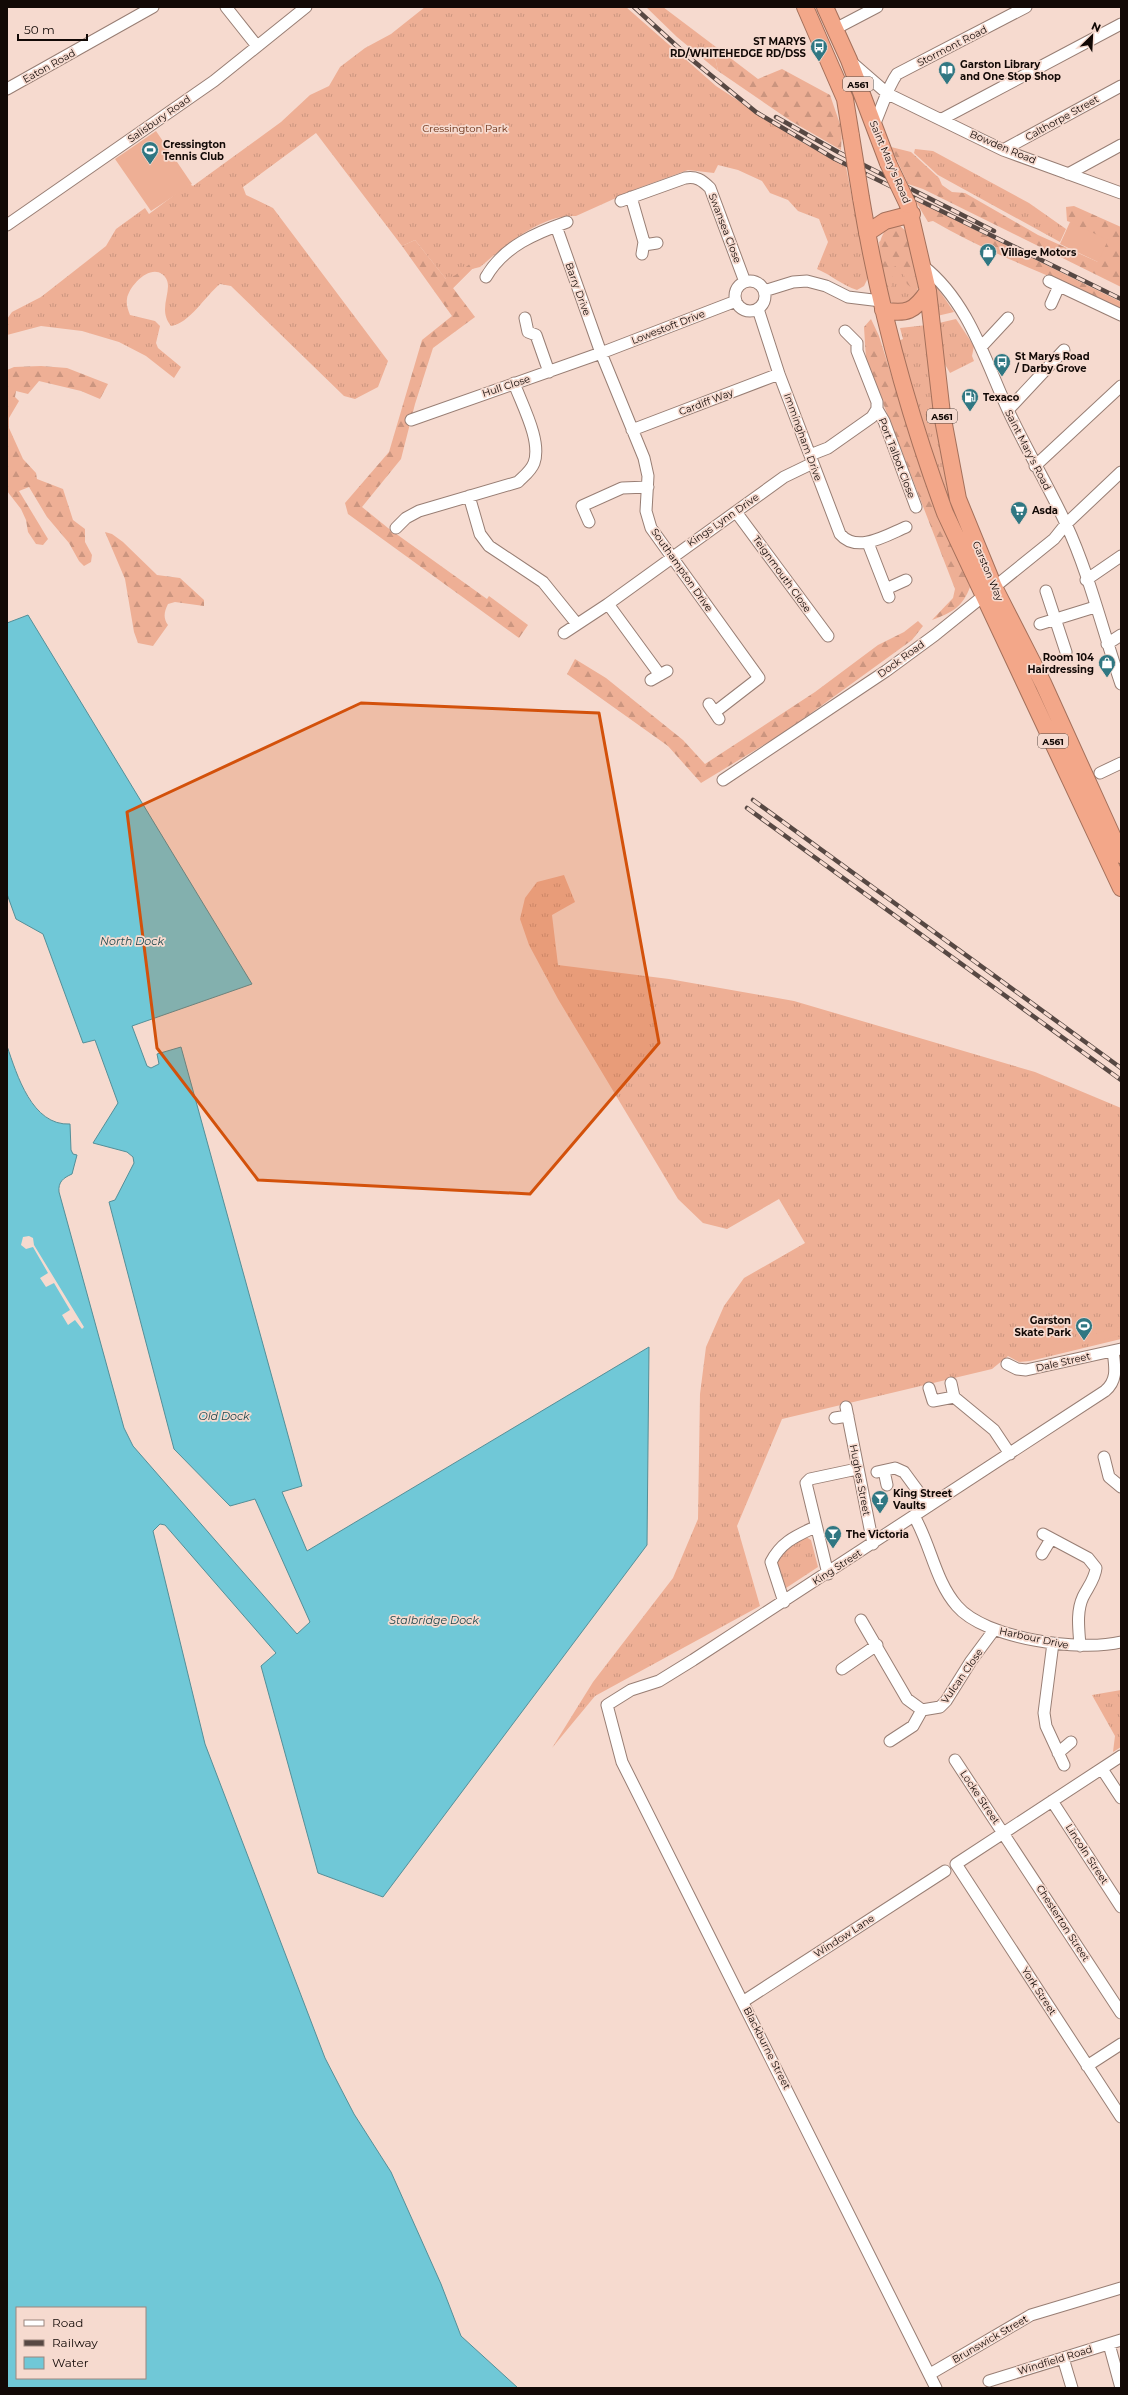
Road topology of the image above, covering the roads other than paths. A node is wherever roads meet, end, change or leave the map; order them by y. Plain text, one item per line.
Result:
1 (153, 7) edge
2 (226, 7) edge
3 (306, 7) edge
4 (805, 7) edge
5 (825, 7) edge
6 (877, 7) edge
7 (1026, 7) edge
8 (1121, 24) edge
9 (835, 29) junction
10 (257, 46) junction
11 (849, 60) junction
12 (1121, 86) edge
13 (7, 90) edge
14 (888, 94) junction
15 (942, 119) junction
16 (874, 125) junction
17 (1121, 145) edge
18 (1003, 150) junction
19 (1068, 174) junction
20 (1121, 193) edge
21 (910, 210) junction
22 (568, 222) dead end
23 (7, 225) edge
24 (556, 226) junction
25 (867, 233) junction
26 (657, 243) dead end
27 (923, 266) junction
28 (486, 277) dead end
29 (745, 282) junction
30 (764, 291) junction
31 (928, 291) junction
32 (736, 301) junction
33 (1051, 304) dead end
34 (882, 306) junction
35 (758, 309) junction
36 (1121, 315) edge
37 (525, 318) dead end
38 (1008, 318) dead end
39 (845, 331) dead end
40 (981, 347) junction
41 (1064, 350) dead end
42 (601, 353) junction
43 (549, 372) junction
44 (779, 374) junction
45 (514, 383) junction
46 (1121, 386) edge
47 (877, 409) junction
48 (1008, 410) junction
49 (411, 420) dead end
50 (632, 430) junction
51 (811, 459) junction
52 (1035, 466) junction
53 (1121, 472) edge
54 (648, 487) junction
55 (469, 496) junction
56 (916, 507) dead end
57 (736, 512) junction
58 (589, 522) dead end
59 (1066, 524) junction
60 (906, 527) dead end
61 (396, 528) dead end
62 (868, 542) junction
63 (1121, 556) edge
64 (671, 558) junction
65 (906, 580) dead end
66 (1086, 580) junction
67 (1046, 591) dead end
68 (988, 592) junction
69 (608, 604) junction
70 (1095, 607) junction
71 (1055, 619) junction
72 (578, 624) junction
73 (1040, 624) dead end
74 (564, 632) dead end
75 (1121, 635) edge
76 (828, 636) dead end
77 (1107, 644) junction
78 (1066, 652) dead end
79 (659, 675) dead end
80 (1121, 684) edge
81 (714, 711) dead end
82 (1121, 764) edge
83 (1100, 773) dead end
84 (724, 780) dead end
85 (1121, 855) edge
86 (1121, 888) edge
87 (1117, 1350) edge
88 (1007, 1364) dead end
89 (951, 1383) dead end
90 (929, 1388) dead end
91 (954, 1397) junction
92 (834, 1418) dead end
93 (1010, 1454) junction
94 (1104, 1457) dead end
95 (857, 1469) junction
96 (887, 1485) dead end
97 (1121, 1486) edge
98 (929, 1506) junction
99 (914, 1516) junction
100 (815, 1527) junction
101 (873, 1544) junction
102 (1042, 1554) dead end
103 (828, 1574) junction
104 (784, 1602) junction
105 (861, 1620) dead end
106 (994, 1630) junction
107 (1121, 1642) edge
108 (1053, 1643) junction
109 (877, 1645) junction
110 (1080, 1646) junction
111 (842, 1669) dead end
112 (607, 1705) joint
113 (922, 1710) junction
114 (890, 1741) dead end
115 (1071, 1742) dead end
116 (1058, 1753) junction
117 (1121, 1756) edge
118 (956, 1760) dead end
119 (1064, 1765) dead end
120 (1102, 1769) junction
121 (1121, 1798) edge
122 (1052, 1802) junction
123 (1004, 1834) junction
124 (945, 1872) dead end
125 (1121, 1907) edge
126 (744, 2002) junction
127 (1121, 2013) edge
128 (1121, 2044) edge
129 (1087, 2066) junction
130 (1121, 2117) edge
131 (1121, 2288) edge
132 (1121, 2340) edge
133 (1108, 2344) junction
134 (1063, 2358) junction
135 (930, 2374) junction
136 (989, 2381) dead end
137 (936, 2388) edge
138 (1072, 2388) edge
139 (1121, 2388) edge

1 - 13 street, Eaton Road
2 - 10 street
3 - 10 street, Salisbury Road
4 - 25 highway, A561, bridge
5 - 9 highway, Saint Mary's Road / A561
6 - 9 street
7 - 14 street, Stormont Road
8 - 15 street
9 - 11 highway, Saint Mary's Road / A561
10 - 23 street, Salisbury Road
11 - 14 street, Bowden Road
11 - 16 highway, Saint Mary's Road / A561
12 - 18 street, Calthorpe Street
14 - 15 street, Bowden Road
14 - 16 street
15 - 18 street, Bowden Road
16 - 21 highway, Saint Mary's Road / A561, bridge
17 - 19 street
18 - 19 street, Bowden Road
19 - 20 street, Bowden Road
21 - 25 highway
21 - 27 highway, Saint Mary's Road / A561
22 - 24 street
24 - 28 street
24 - 42 street, Barry Drive
25 - 34 highway, A561
26 - 29 street, Swansea Close
27 - 31 highway, Garston Way / A561
27 - 40 street, Saint Mary's Road
29 - 30 street
29 - 32 street
30 - 34 street
30 - 35 street
31 - 34 highway
31 - 68 highway, Garston Way / A561
32 - 35 street
32 - 42 street, Lowestoft Drive
33 - 36 street
34 - 68 highway, Garston Way / A561
35 - 44 street, Immingham Drive
37 - 43 street
38 - 40 street
39 - 47 street, Port Talbot Close
40 - 48 street, Saint Mary's Road
41 - 48 street
42 - 43 street, Hull Close
42 - 50 street, Southampton Drive
43 - 45 street, Hull Close
44 - 50 street, Cardiff Way
44 - 51 street, Immingham Drive
45 - 49 street, Hull Close
45 - 55 street
46 - 52 street
47 - 51 street, Port Talbot Close
47 - 56 street, Port Talbot Close
48 - 52 street, Saint Mary's Road
50 - 54 street, Southampton Drive
51 - 57 street, Kings Lynn Drive
51 - 62 street, Immingham Drive
52 - 59 street, Saint Mary's Road
53 - 59 street, Dock Road
54 - 58 street
54 - 64 street, Southampton Drive
55 - 61 street
55 - 72 street
57 - 64 street, Kings Lynn Drive
57 - 76 street, Teignmouth Close
59 - 66 street, Saint Mary's Road
59 - 68 street, Dock Road
60 - 62 street, Immingham Drive
62 - 65 street
63 - 66 street
64 - 69 street, Kings Lynn Drive
64 - 81 street, Southampton Drive
66 - 70 street, Saint Mary's Road
67 - 71 street
68 - 84 street, Dock Road
68 - 85 highway, Garston Way / A561
68 - 86 highway, Garston Way / A561
69 - 72 street, Kings Lynn Drive
69 - 79 street
70 - 71 street
70 - 77 street, Saint Mary's Road
71 - 73 street
71 - 78 street
72 - 74 street, Kings Lynn Drive
75 - 77 street
77 - 80 street, Saint Mary's Road
82 - 83 street
87 - 88 street, Dale Street
87 - 93 street, King Street
89 - 91 street
90 - 91 street
91 - 93 street
92 - 95 street, Hughes Street
93 - 98 street, King Street
94 - 97 street
95 - 100 street
95 - 101 street, Hughes Street
96 - 98 street
98 - 99 street, King Street
99 - 101 street, King Street
99 - 106 street, Harbour Drive
100 - 103 street
100 - 104 street
101 - 103 street, King Street
102 - 110 street
103 - 104 street, King Street
104 - 112 street, King Street
105 - 109 street
106 - 108 street, Harbour Drive
106 - 113 street, Vulcan Close
107 - 110 street, Harbour Drive
108 - 110 street, Harbour Drive
108 - 116 street
109 - 111 street
109 - 113 street
112 - 126 street, Blackburne Street
113 - 114 street
115 - 116 street
116 - 119 street
117 - 120 street
118 - 123 street, Locke Street
120 - 121 street
120 - 122 street
122 - 123 street
122 - 125 street, Lincoln Street
123 - 127 street, Chesterton Street
123 - 129 street, York Street
124 - 126 street, Window Lane
126 - 135 street, Blackburne Street
128 - 129 street
129 - 130 street, York Street
131 - 135 street, Brunswick Street
132 - 133 street, Windfield Road
133 - 134 street, Windfield Road
133 - 139 street
134 - 136 street, Windfield Road
134 - 138 street
135 - 137 street, Blackburne Street

